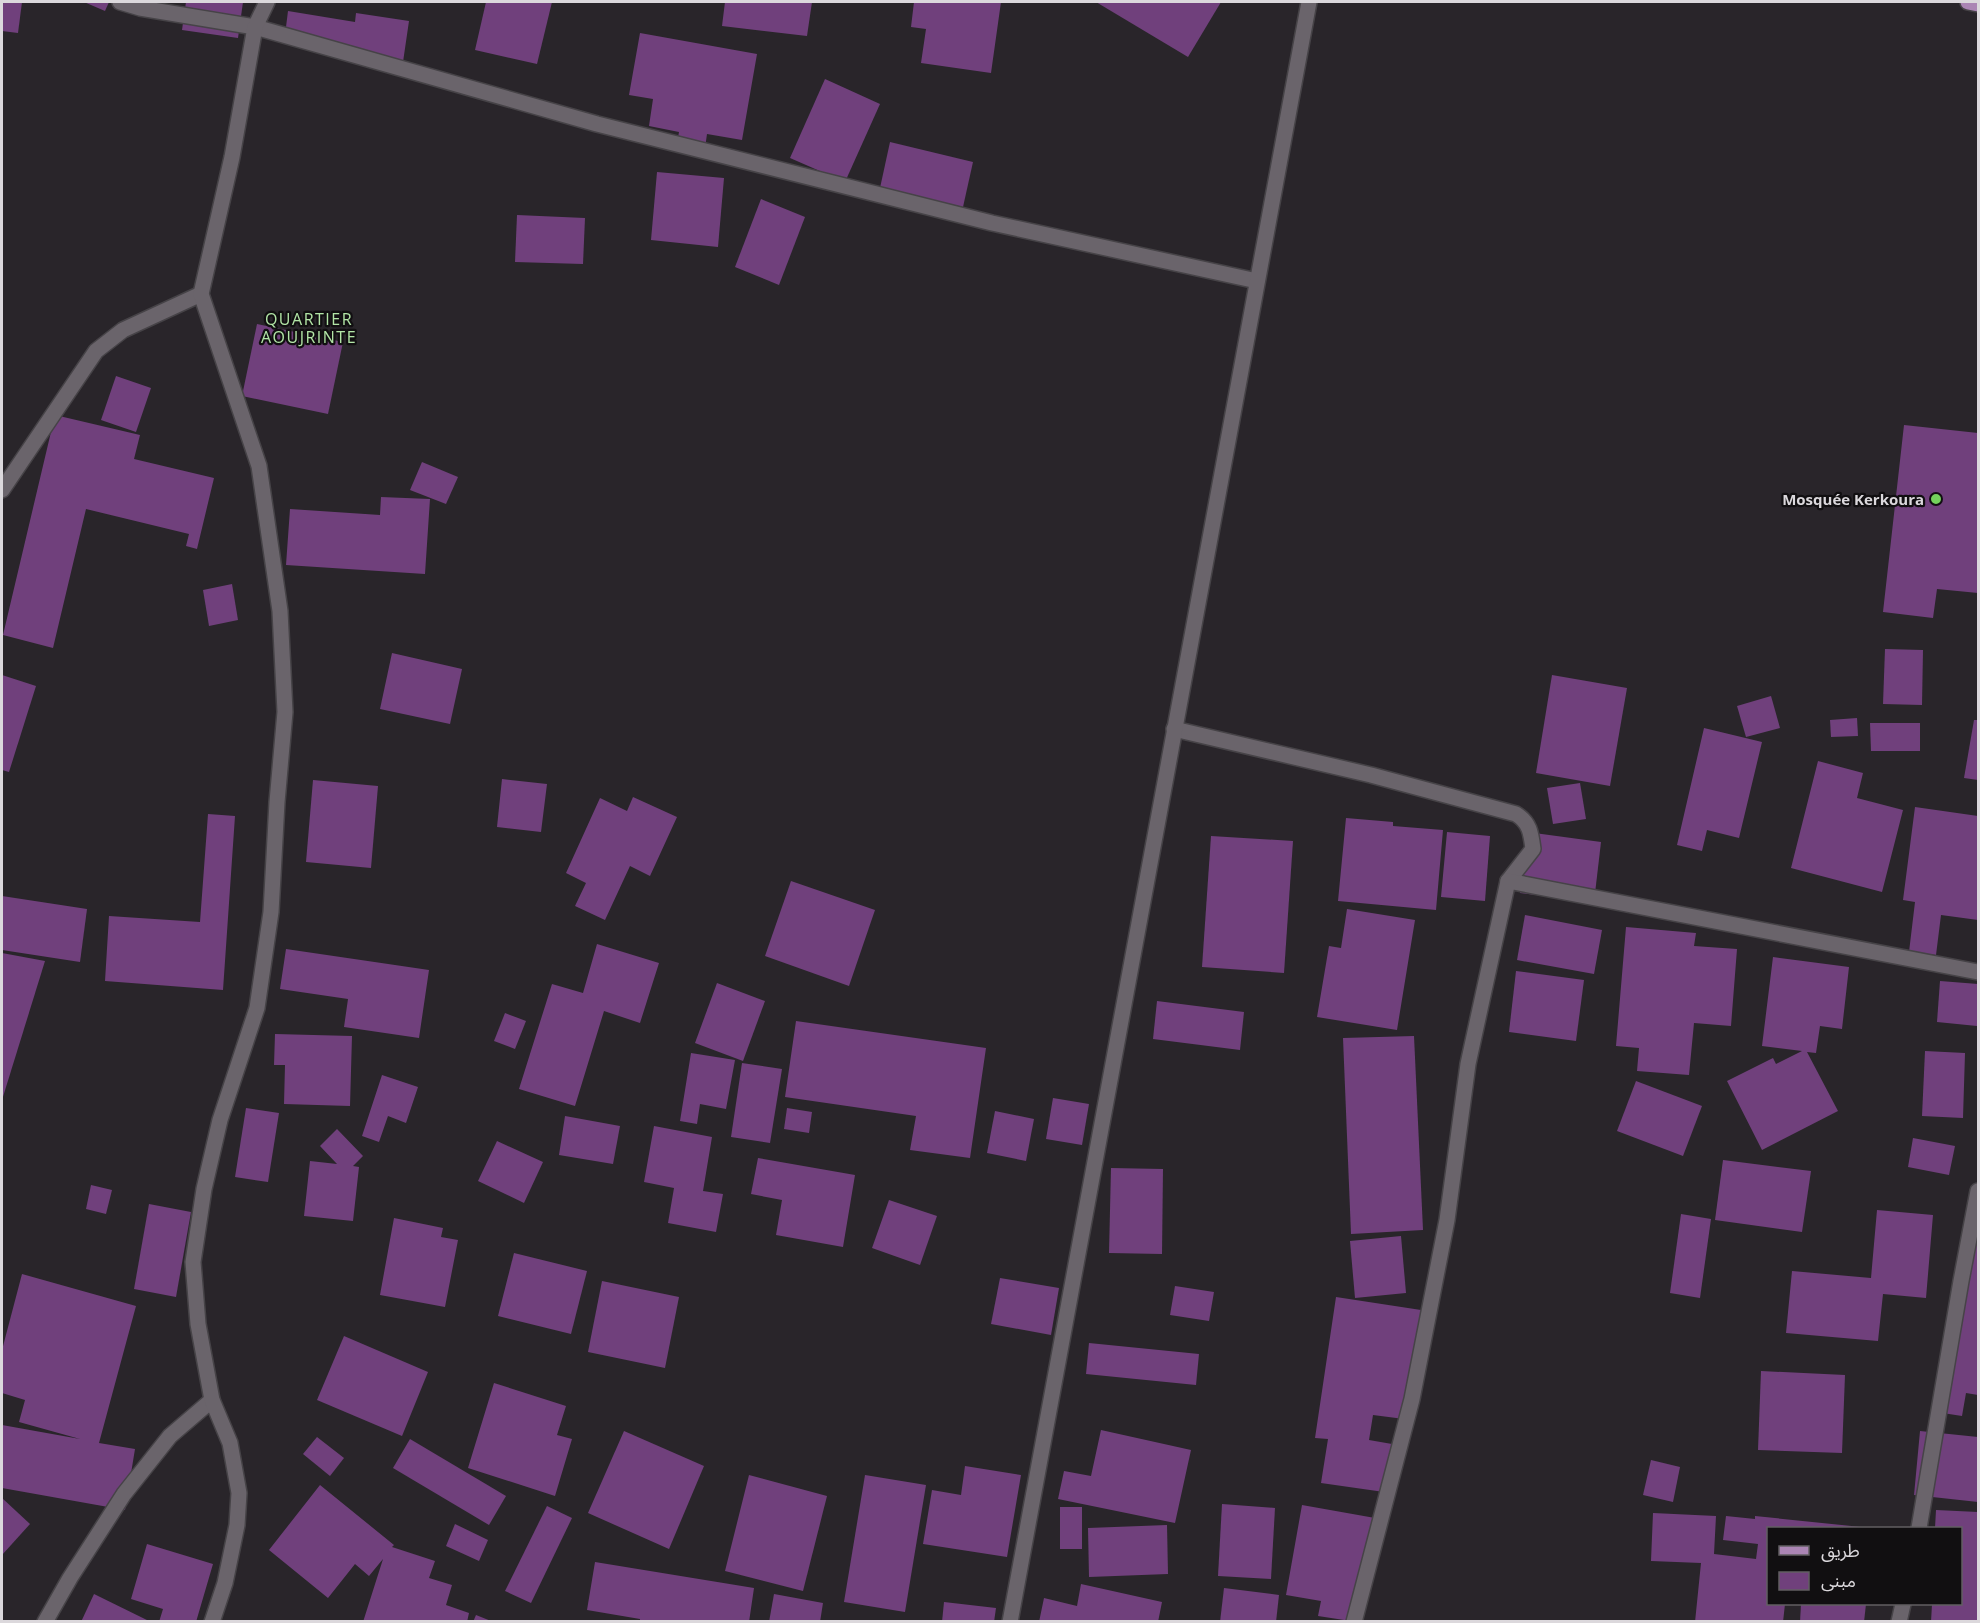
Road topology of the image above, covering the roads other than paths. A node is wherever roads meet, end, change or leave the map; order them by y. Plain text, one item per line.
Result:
1 (120, 2) edge
2 (267, 2) edge
3 (1309, 2) edge
4 (1968, 2) edge
5 (1978, 4) edge
6 (255, 27) junction
7 (1257, 281) junction
8 (201, 294) junction
9 (2, 490) edge
10 (1174, 729) junction
11 (1508, 881) junction
12 (1978, 972) edge
13 (1978, 1191) edge
14 (212, 1400) junction
15 (1919, 1527) edge
16 (1904, 1605) edge
17 (45, 1622) edge
18 (212, 1622) edge
19 (1010, 1622) edge
20 (1354, 1622) edge
21 (1899, 1622) edge

1 - 6 street
2 - 6 street
3 - 7 street
4 - 5 main road
6 - 7 street
6 - 8 street
7 - 10 street
8 - 9 street
8 - 14 street
10 - 11 street
10 - 19 street
11 - 12 street
11 - 20 street
13 - 15 street
14 - 17 street
14 - 18 street
16 - 21 street

